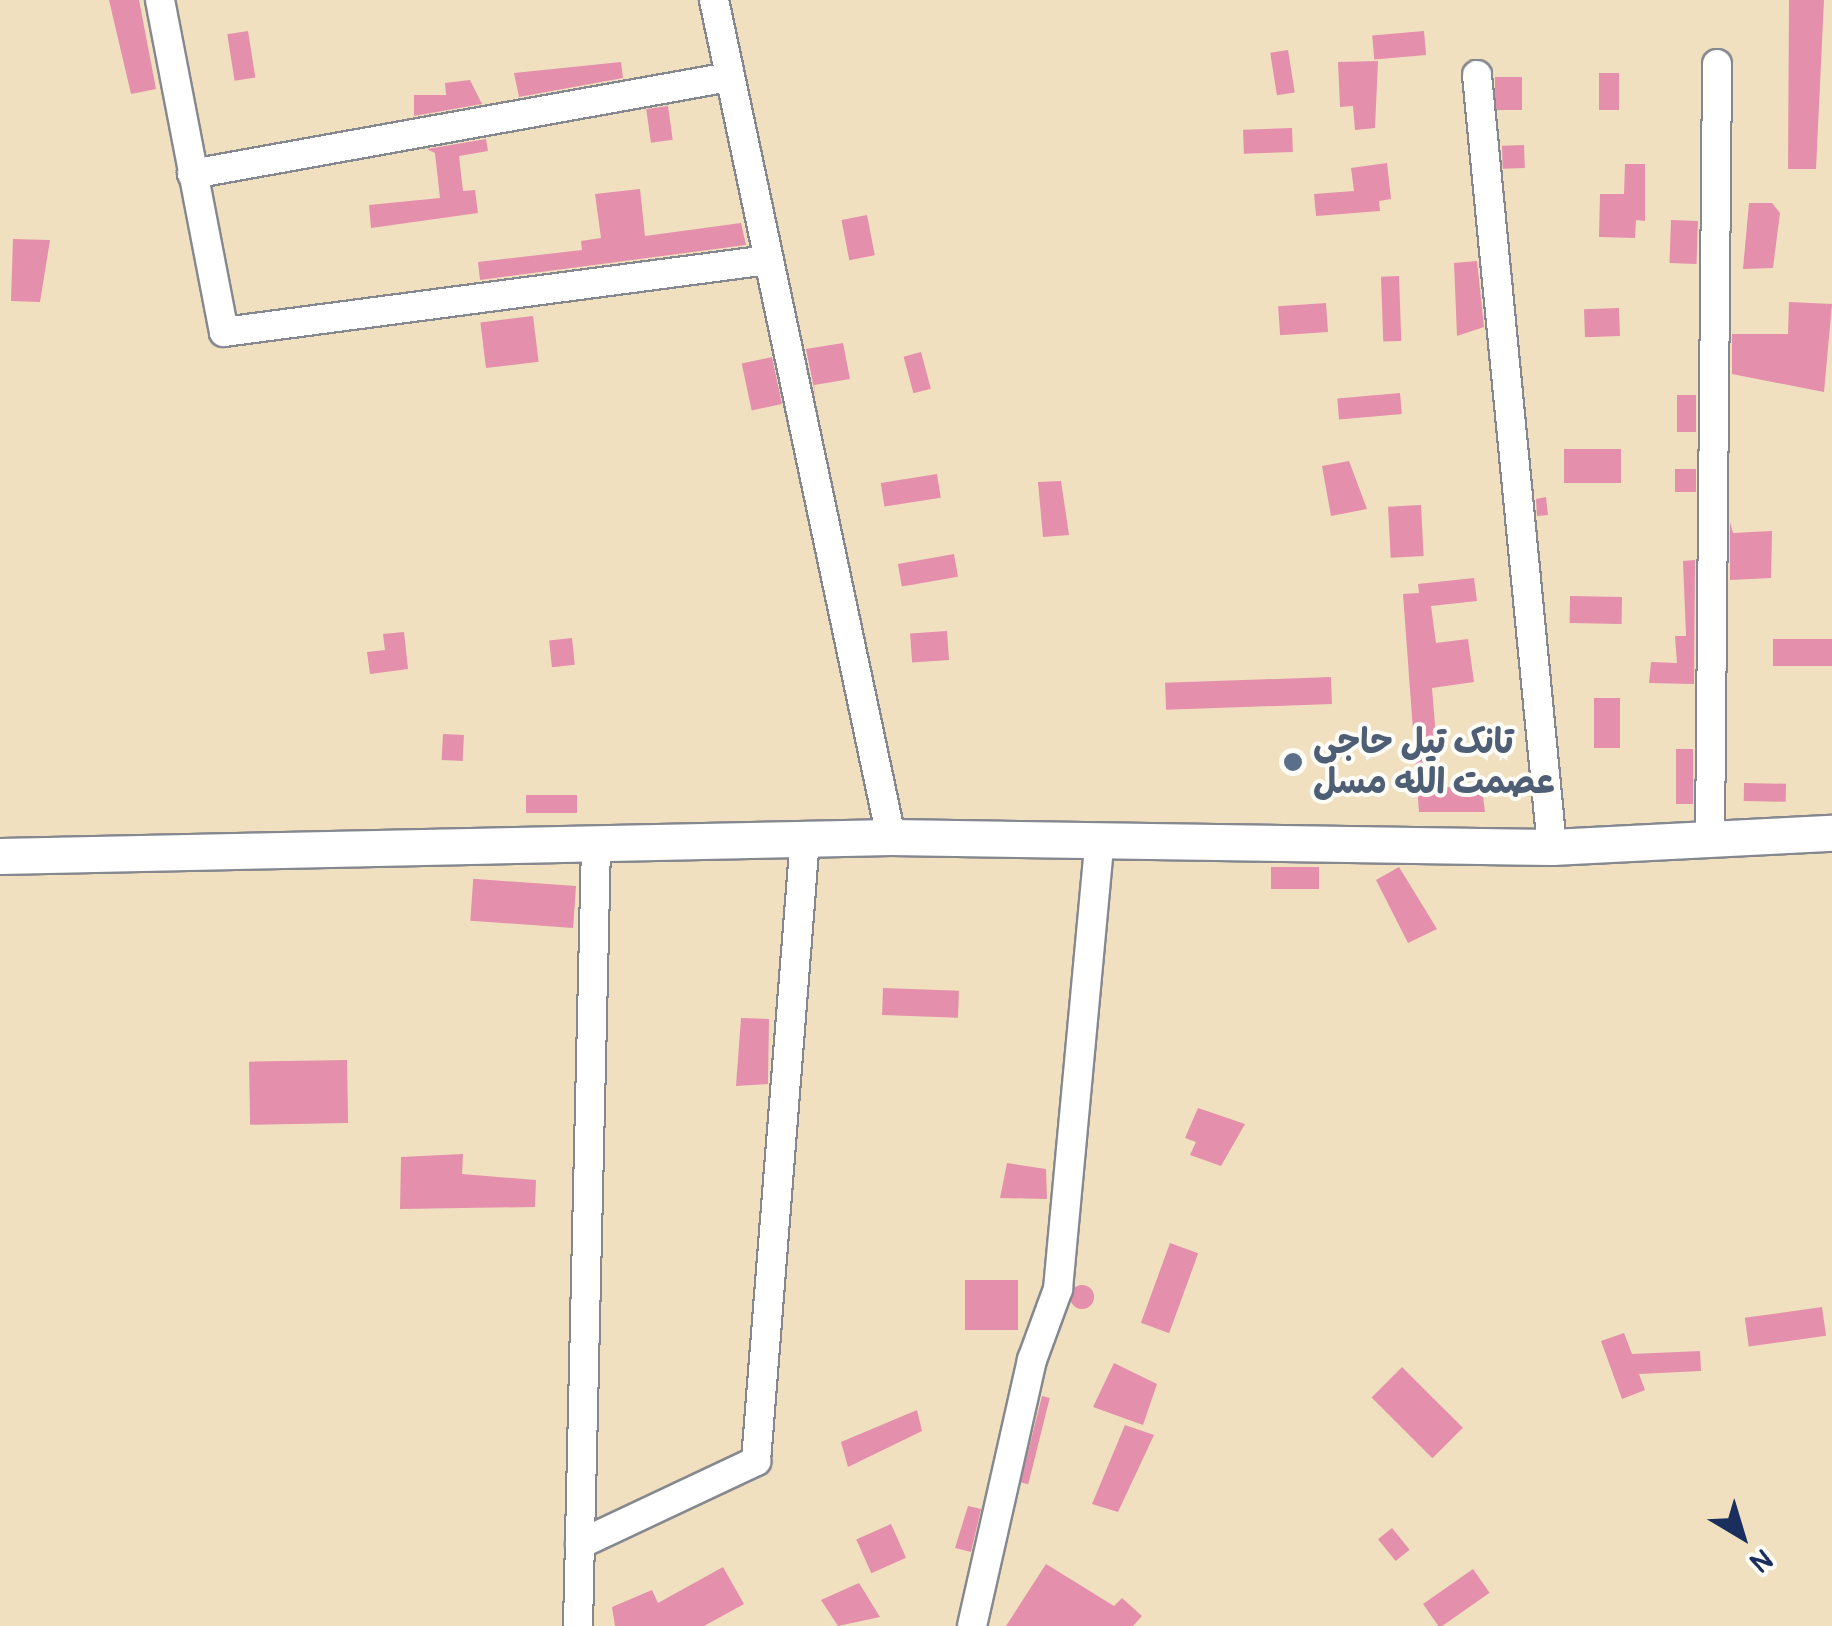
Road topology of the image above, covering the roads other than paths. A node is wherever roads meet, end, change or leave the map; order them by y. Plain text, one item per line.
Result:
1 (714, 0) edge
2 (169, 2) edge
3 (1717, 64) dead end
4 (1477, 75) dead end
5 (729, 76) junction
6 (192, 174) junction
7 (768, 260) junction
8 (1832, 834) edge
9 (891, 836) junction
10 (805, 838) junction
11 (1100, 838) junction
12 (1710, 839) junction
13 (596, 843) junction
14 (1552, 847) junction
15 (0, 856) edge
16 (580, 1544) junction
17 (578, 1626) edge
18 (972, 1626) edge

1 - 5 street
2 - 6 street
3 - 12 street
4 - 14 street
5 - 6 street
5 - 7 street
6 - 7 street
7 - 9 street
8 - 12 main road
9 - 10 main road
9 - 11 main road
10 - 13 main road
10 - 16 street
11 - 14 main road
11 - 18 street
12 - 14 main road
13 - 15 main road
13 - 16 street
16 - 17 street

